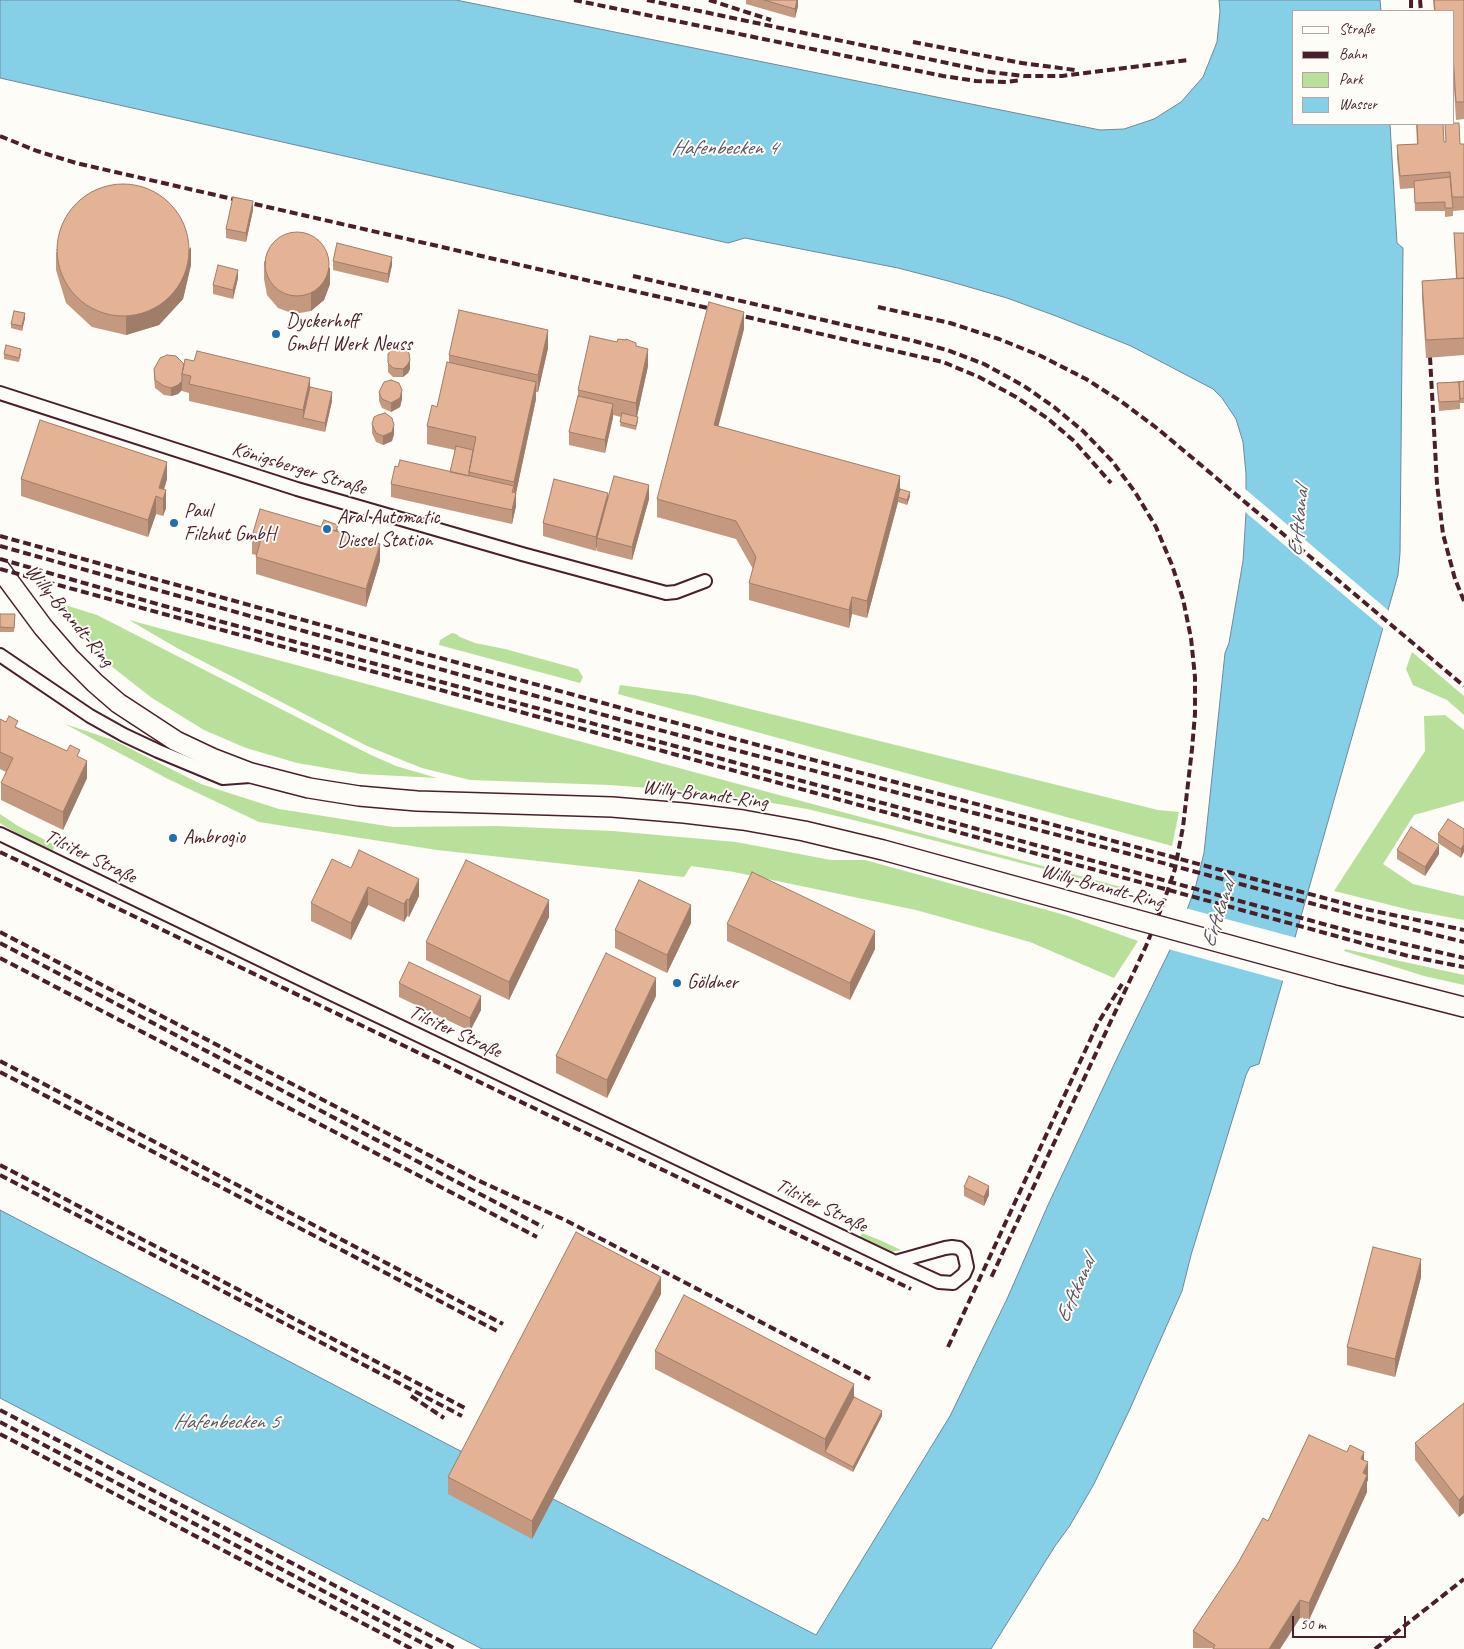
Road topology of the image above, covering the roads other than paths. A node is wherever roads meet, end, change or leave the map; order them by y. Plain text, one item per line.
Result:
1 (0, 393) edge
2 (0, 569) edge
3 (705, 581) dead end
4 (0, 655) edge
5 (259, 775) junction
6 (0, 834) edge
7 (1464, 1007) edge
8 (895, 1262) junction

1 - 3 street, Königsberger Straße
2 - 5 main road, Willy-Brandt-Ring
4 - 5 street
5 - 7 main road, Willy-Brandt-Ring, bridge
6 - 8 street, Tilsiter Straße
8 - 8 street, Tilsiter Straße

